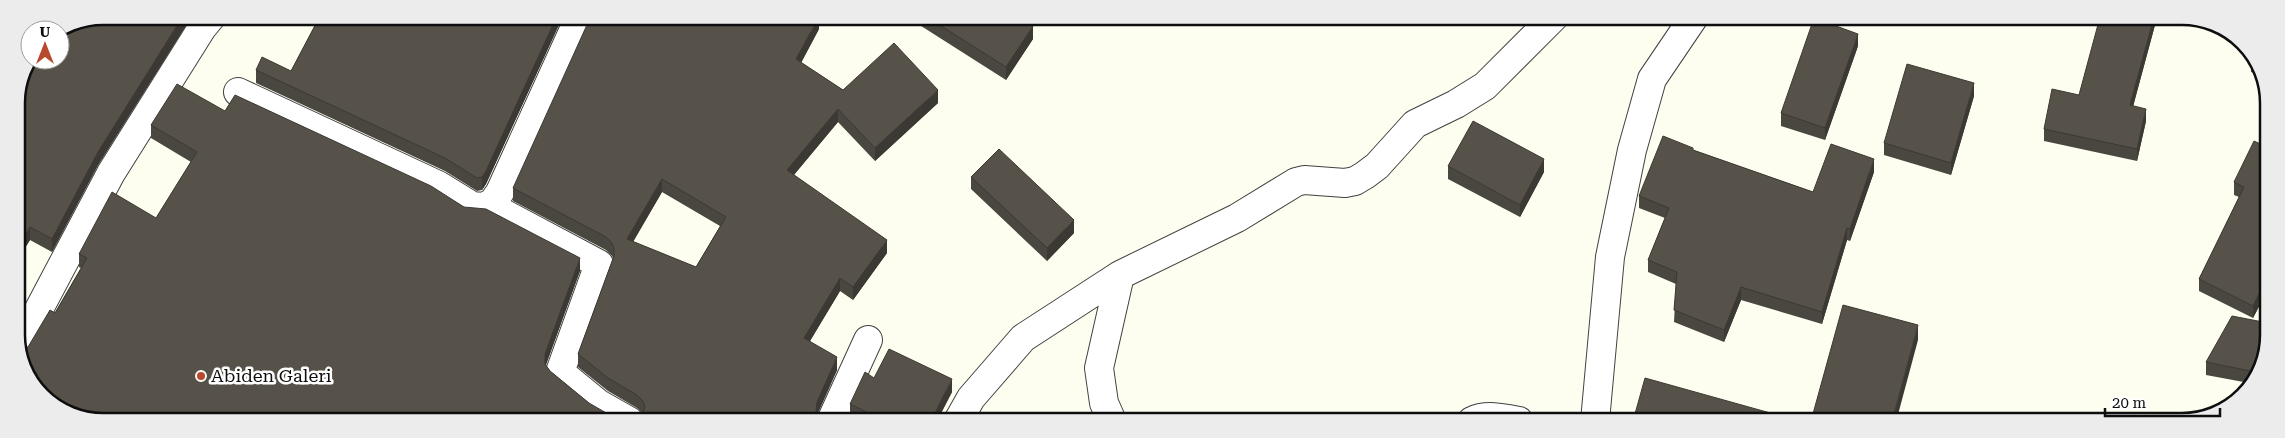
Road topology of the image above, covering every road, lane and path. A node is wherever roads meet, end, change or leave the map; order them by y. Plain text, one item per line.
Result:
1 (204, 25) edge
2 (576, 25) edge
3 (1546, 25) edge
4 (1689, 25) edge
5 (238, 92) dead end
6 (488, 205) junction
7 (1120, 276) junction
8 (25, 336) edge
9 (868, 340) dead end
10 (615, 413) edge
11 (835, 413) edge
12 (963, 413) edge
13 (1109, 413) edge
14 (1596, 413) edge

1 - 8 street
2 - 6 street
3 - 7 street
4 - 14 street
5 - 6 street
6 - 10 street
7 - 12 street
7 - 13 street
9 - 11 street

